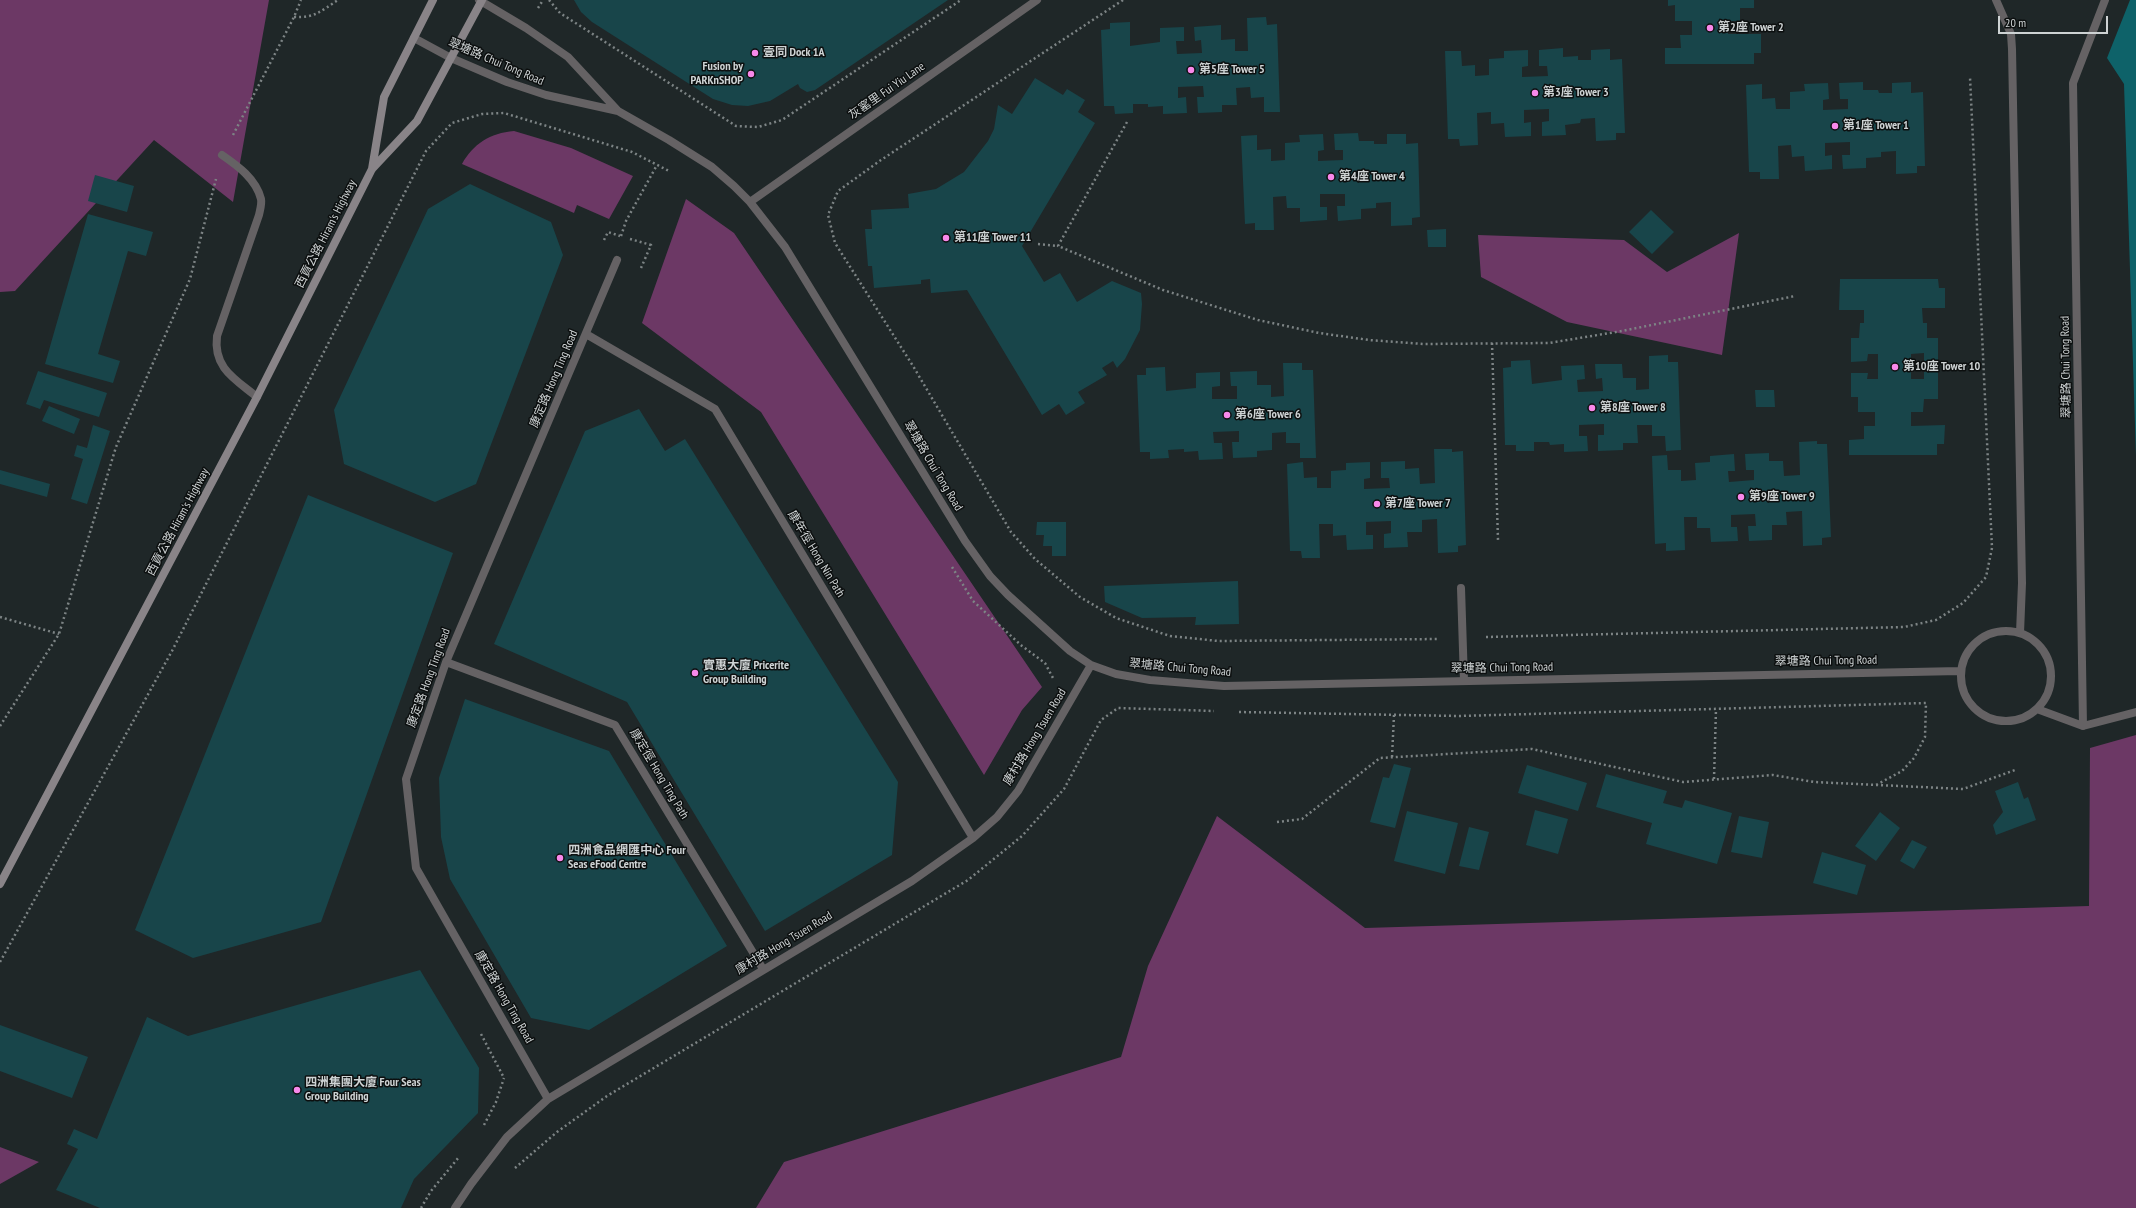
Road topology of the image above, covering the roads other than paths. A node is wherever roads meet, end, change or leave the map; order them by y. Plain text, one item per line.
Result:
1 (433, 0) edge
2 (480, 0) edge
3 (1037, 0) edge
4 (1996, 0) edge
5 (2105, 0) edge
6 (414, 38) junction
7 (451, 58) junction
8 (618, 111) junction
9 (222, 155) road end
10 (372, 170) junction
11 (750, 202) junction
12 (617, 260) dead end
13 (586, 334) junction
14 (257, 397) junction
15 (1462, 588) dead end
16 (2020, 633) junction
17 (446, 662) junction
18 (1091, 665) junction
19 (1960, 670) junction
20 (1464, 681) junction
21 (2037, 709) junction
22 (2136, 712) edge
23 (2083, 726) junction
24 (973, 838) junction
25 (0, 884) edge
26 (763, 969) junction
27 (548, 1099) junction
28 (455, 1208) edge

1 - 6 main road, 西貢公路 Hiram's Highway
2 - 7 main road, 西貢公路 Hiram's Highway
2 - 8 street, 翠塘路 Chui Tong Road
3 - 11 street, 灰窰里 Fui Yiu Lane
4 - 16 street
5 - 23 street, 翠塘路 Chui Tong Road
6 - 7 street, 翠塘路 Chui Tong Road
6 - 10 main road, 西貢公路 Hiram's Highway
7 - 8 street, 翠塘路 Chui Tong Road
7 - 10 main road, 西貢公路 Hiram's Highway
8 - 11 street, 翠塘路 Chui Tong Road
9 - 14 street
10 - 14 main road, 西貢公路 Hiram's Highway
11 - 18 street, 翠塘路 Chui Tong Road
12 - 13 street, 康定路 Hong Ting Road
13 - 17 street, 康定路 Hong Ting Road
13 - 24 street, 康年徑 Hong Nin Path
14 - 25 main road, 西貢公路 Hiram's Highway
15 - 20 street
16 - 19 street
16 - 21 street
17 - 26 street, 康定徑 Hong Ting Path
17 - 27 street, 康定路 Hong Ting Road
18 - 20 street, 翠塘路 Chui Tong Road
18 - 24 street, 康村路 Hong Tsuen Road
19 - 20 street, 翠塘路 Chui Tong Road
19 - 21 street
21 - 23 street
22 - 23 street
24 - 26 street, 康村路 Hong Tsuen Road
26 - 27 street, 康村路 Hong Tsuen Road
27 - 28 street, 康村路 Hong Tsuen Road

